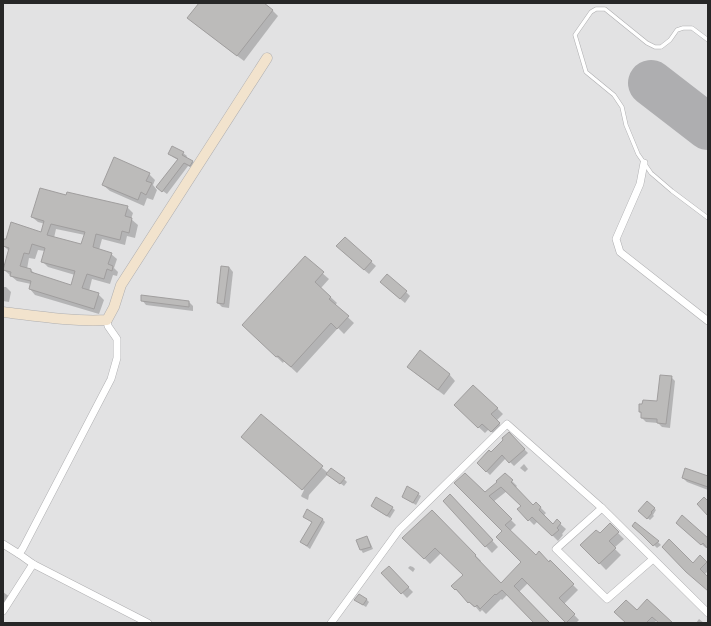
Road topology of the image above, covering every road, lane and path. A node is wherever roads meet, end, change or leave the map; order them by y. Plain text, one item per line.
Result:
1 (708, 40) edge
2 (267, 58) dead end
3 (644, 163) junction
4 (708, 218) edge
5 (3, 312) edge
6 (107, 320) junction
7 (708, 321) edge
8 (602, 508) junction
9 (3, 544) edge
10 (19, 554) junction
11 (653, 558) junction
12 (33, 564) junction
13 (3, 611) edge
14 (708, 613) edge
15 (148, 623) edge
16 (331, 623) edge

1 - 3 lane
2 - 6 street
3 - 4 lane
3 - 7 street
5 - 6 street
6 - 10 street
8 - 11 street
8 - 11 street
8 - 16 street
9 - 10 street
10 - 12 street
11 - 14 street
12 - 13 street
12 - 15 street

